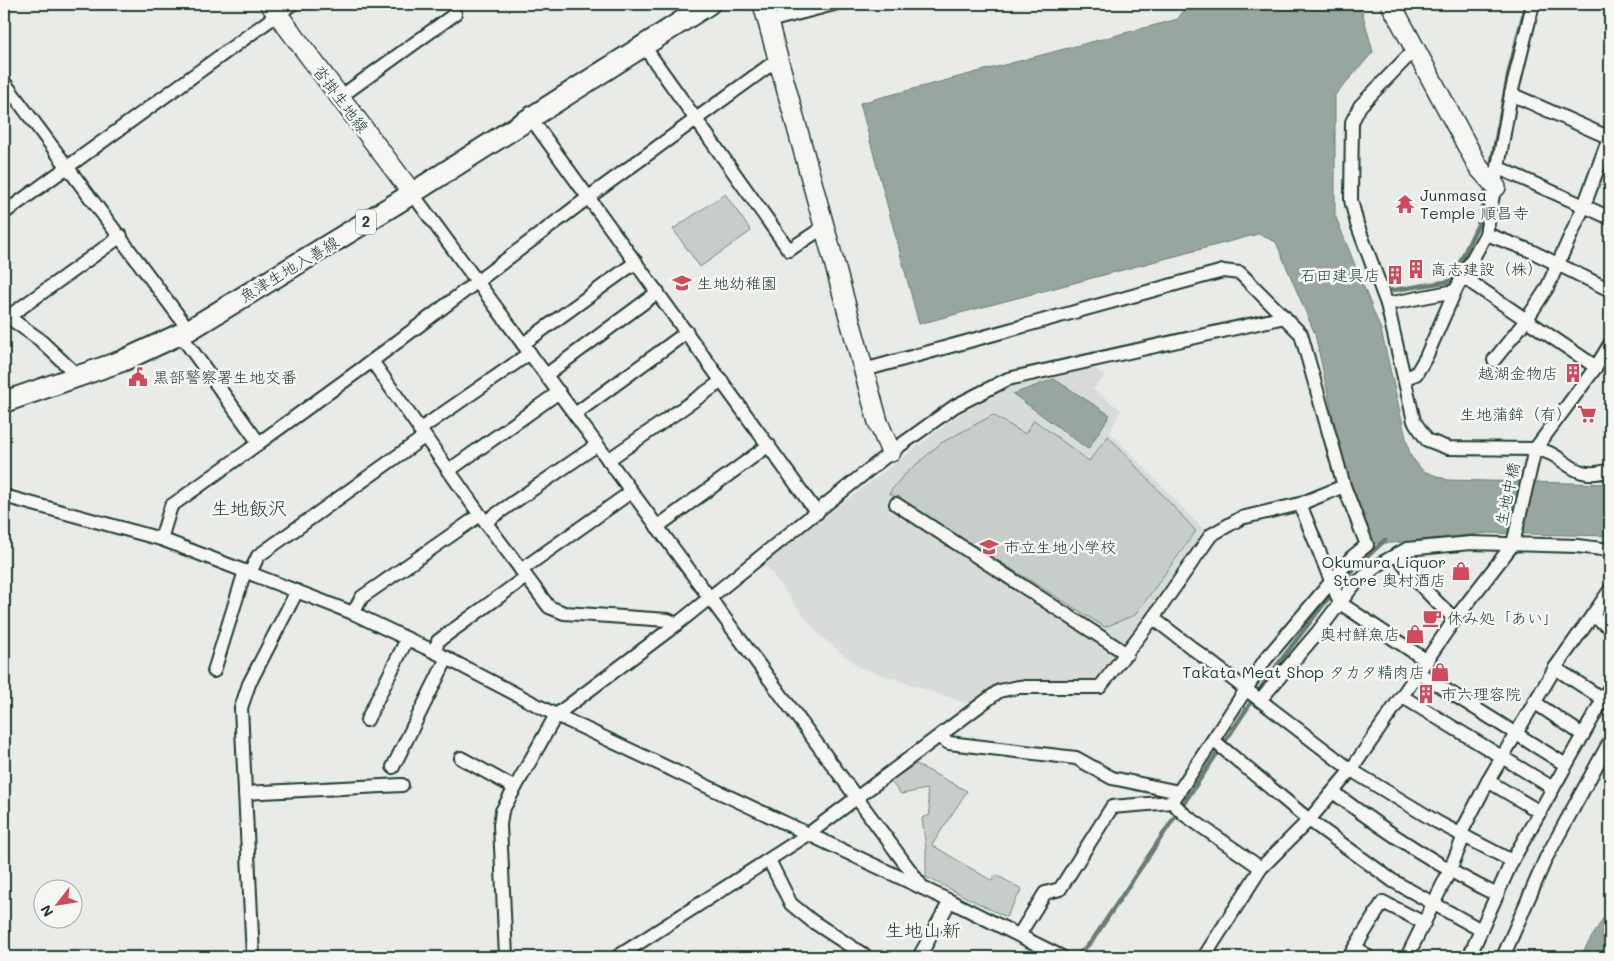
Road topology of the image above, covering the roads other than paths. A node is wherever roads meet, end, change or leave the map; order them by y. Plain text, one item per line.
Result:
1 (708, 4) edge
2 (834, 4) edge
3 (1391, 4) edge
4 (1534, 4) edge
5 (280, 7) edge
6 (766, 12) edge
7 (455, 14) dead end
8 (643, 45) junction
9 (1415, 49) junction
10 (780, 62) junction
11 (4, 82) edge
12 (1511, 94) junction
13 (340, 97) junction
14 (530, 117) junction
15 (695, 120) junction
16 (1610, 138) edge
17 (67, 168) junction
18 (1499, 168) junction
19 (1496, 187) junction
20 (412, 193) junction
21 (589, 197) junction
22 (1584, 206) junction
23 (4, 213) edge
24 (1610, 218) edge
25 (824, 227) junction
26 (1486, 234) junction
27 (120, 236) junction
28 (636, 262) junction
29 (1557, 264) junction
30 (1464, 276) junction
31 (477, 281) junction
32 (1610, 290) edge
33 (1455, 291) junction
34 (658, 292) junction
35 (1387, 304) junction
36 (6, 315) edge
37 (1285, 317) junction
38 (1527, 319) junction
39 (185, 332) junction
40 (687, 332) junction
41 (1610, 344) edge
42 (526, 348) junction
43 (1494, 360) dead end
44 (372, 361) junction
45 (1596, 367) junction
46 (864, 370) junction
47 (546, 375) junction
48 (80, 377) junction
49 (1405, 378) junction
50 (722, 381) junction
51 (559, 392) junction
52 (4, 402) edge
53 (575, 414) junction
54 (422, 433) junction
55 (259, 443) junction
56 (597, 445) junction
57 (769, 445) junction
58 (891, 452) junction
59 (1533, 453) junction
60 (608, 460) junction
61 (1610, 470) edge
62 (448, 471) junction
63 (1344, 486) junction
64 (631, 492) junction
65 (4, 496) edge
66 (896, 504) dead end
67 (1300, 504) junction
68 (817, 512) junction
69 (482, 518) junction
70 (656, 527) junction
71 (161, 539) junction
72 (1514, 540) junction
73 (1610, 550) edge
74 (1397, 554) junction
75 (248, 572) junction
76 (524, 574) junction
77 (1331, 581) junction
78 (1610, 590) edge
79 (297, 591) junction
80 (710, 598) junction
81 (1340, 603) junction
82 (354, 613) junction
83 (1592, 616) junction
84 (1153, 618) junction
85 (1455, 619) junction
86 (677, 624) junction
87 (1610, 627) edge
88 (407, 639) junction
89 (435, 652) junction
90 (1127, 654) junction
91 (447, 658) junction
92 (1427, 660) junction
93 (1555, 668) junction
94 (214, 671) dead end
95 (1419, 673) junction
96 (1610, 687) edge
97 (1245, 688) junction
98 (1403, 697) junction
99 (1603, 699) junction
100 (1260, 700) junction
101 (1534, 702) junction
102 (556, 715) junction
103 (367, 720) dead end
104 (1516, 734) junction
105 (1582, 735) junction
106 (939, 737) junction
107 (1213, 740) junction
108 (1610, 740) edge
109 (461, 758) dead end
110 (1502, 758) junction
111 (1566, 764) junction
112 (393, 768) dead end
113 (1351, 770) junction
114 (1488, 781) junction
115 (402, 785) dead end
116 (515, 788) junction
117 (1553, 788) junction
118 (1333, 792) junction
119 (245, 793) junction
120 (857, 797) junction
121 (1175, 797) junction
122 (1540, 812) junction
123 (1309, 820) junction
124 (807, 835) junction
125 (1462, 836) junction
126 (769, 860) junction
127 (1512, 861) junction
128 (1261, 868) junction
129 (1449, 872) junction
130 (924, 889) junction
131 (1497, 895) junction
132 (950, 901) junction
133 (1434, 903) junction
134 (1424, 923) junction
135 (1481, 930) junction
136 (1019, 935) junction
137 (1352, 952) edge
138 (252, 957) edge
139 (506, 957) edge
140 (617, 957) edge
141 (867, 957) edge
142 (919, 957) edge
143 (1062, 957) edge
144 (1204, 957) edge
145 (1368, 957) edge
146 (1407, 957) edge
147 (1469, 957) edge
148 (1503, 957) edge

1 - 8 main road, 魚津生地入善線 / 2
2 - 6 street
3 - 9 street
4 - 12 street
5 - 13 street, 沓掛生地線
5 - 17 street
6 - 10 street
7 - 13 street
8 - 14 main road, 魚津生地入善線 / 2
8 - 15 street
9 - 19 street
9 - 35 street
10 - 15 street
10 - 25 street
11 - 17 street
12 - 16 street
12 - 18 street
13 - 20 street, 沓掛生地線
14 - 20 main road, 魚津生地入善線 / 2
14 - 21 street
15 - 21 street
15 - 25 street
16 - 22 street
17 - 23 street
17 - 27 street
18 - 19 street
18 - 22 street
19 - 26 street
20 - 31 street
20 - 39 main road, 魚津生地入善線 / 2
21 - 28 street
21 - 31 street
22 - 24 street
22 - 29 street
25 - 46 street
26 - 29 street
26 - 30 street
27 - 36 street
27 - 39 street
28 - 34 street
28 - 42 street
29 - 32 street
29 - 38 street
30 - 33 street
30 - 38 street
31 - 42 street
31 - 44 street
33 - 35 street
33 - 49 street
34 - 40 street
34 - 47 street
35 - 49 street
36 - 48 street
37 - 46 street
37 - 58 street
37 - 63 street
38 - 43 street
38 - 45 street
39 - 48 main road, 魚津生地入善線 / 2
39 - 55 street
40 - 50 street
40 - 53 street
41 - 45 street
42 - 47 street
42 - 54 street
44 - 54 street
44 - 55 street
45 - 59 street
46 - 58 street
47 - 51 street
48 - 52 main road, 魚津生地入善線 / 2
49 - 59 street
50 - 57 street
50 - 60 street
51 - 53 street
51 - 62 street
53 - 56 street
54 - 62 street
54 - 75 street
55 - 71 street
56 - 60 street
56 - 69 street
57 - 68 street
57 - 70 street
58 - 68 street
59 - 61 street
59 - 72 street, 生地中橋
60 - 64 street
62 - 69 street
63 - 67 street
63 - 77 street
64 - 70 street
64 - 76 street
65 - 71 street
66 - 90 street
67 - 77 street
67 - 84 street
68 - 80 street
69 - 76 street
69 - 82 street
70 - 80 street
71 - 75 street
72 - 73 street
72 - 74 street
72 - 85 street
74 - 81 street
74 - 85 street
75 - 79 street
75 - 94 street
76 - 86 street
76 - 89 street
77 - 81 street
77 - 97 street
78 - 83 street
79 - 82 street
79 - 119 street
80 - 86 street
80 - 120 street
81 - 92 street
81 - 100 street
82 - 88 street
83 - 87 street
83 - 93 street
84 - 90 street
84 - 97 street
85 - 92 street
86 - 102 street
88 - 89 street
88 - 103 street
89 - 91 street
90 - 106 street
91 - 102 street
91 - 112 street
92 - 95 street
93 - 99 street
93 - 101 street
95 - 98 street
95 - 104 street
96 - 99 street
97 - 100 street
97 - 107 street
98 - 110 street
98 - 113 street
99 - 105 street
100 - 113 street
101 - 104 street
101 - 105 street
102 - 116 street
102 - 124 street
104 - 110 street
104 - 111 street
105 - 111 street
106 - 120 street
106 - 121 street
107 - 121 street
107 - 123 street
108 - 148 street
109 - 116 street
110 - 114 street
110 - 117 street
111 - 117 street
113 - 118 street
113 - 125 street
114 - 122 street
114 - 125 street
115 - 119 street
116 - 139 street
117 - 122 street
118 - 123 street
118 - 129 street
119 - 138 street
120 - 124 street
120 - 130 street
121 - 128 street
121 - 136 street
122 - 127 street
123 - 128 street
123 - 133 street
124 - 126 street
124 - 130 street
125 - 127 street
125 - 129 street
126 - 140 street
126 - 141 street
127 - 131 street
128 - 144 street
129 - 131 street
129 - 133 street
130 - 132 street
131 - 135 street
132 - 136 street
132 - 142 street
133 - 134 street
133 - 135 street
134 - 137 street
134 - 146 street
135 - 147 street
136 - 143 street
137 - 145 street

